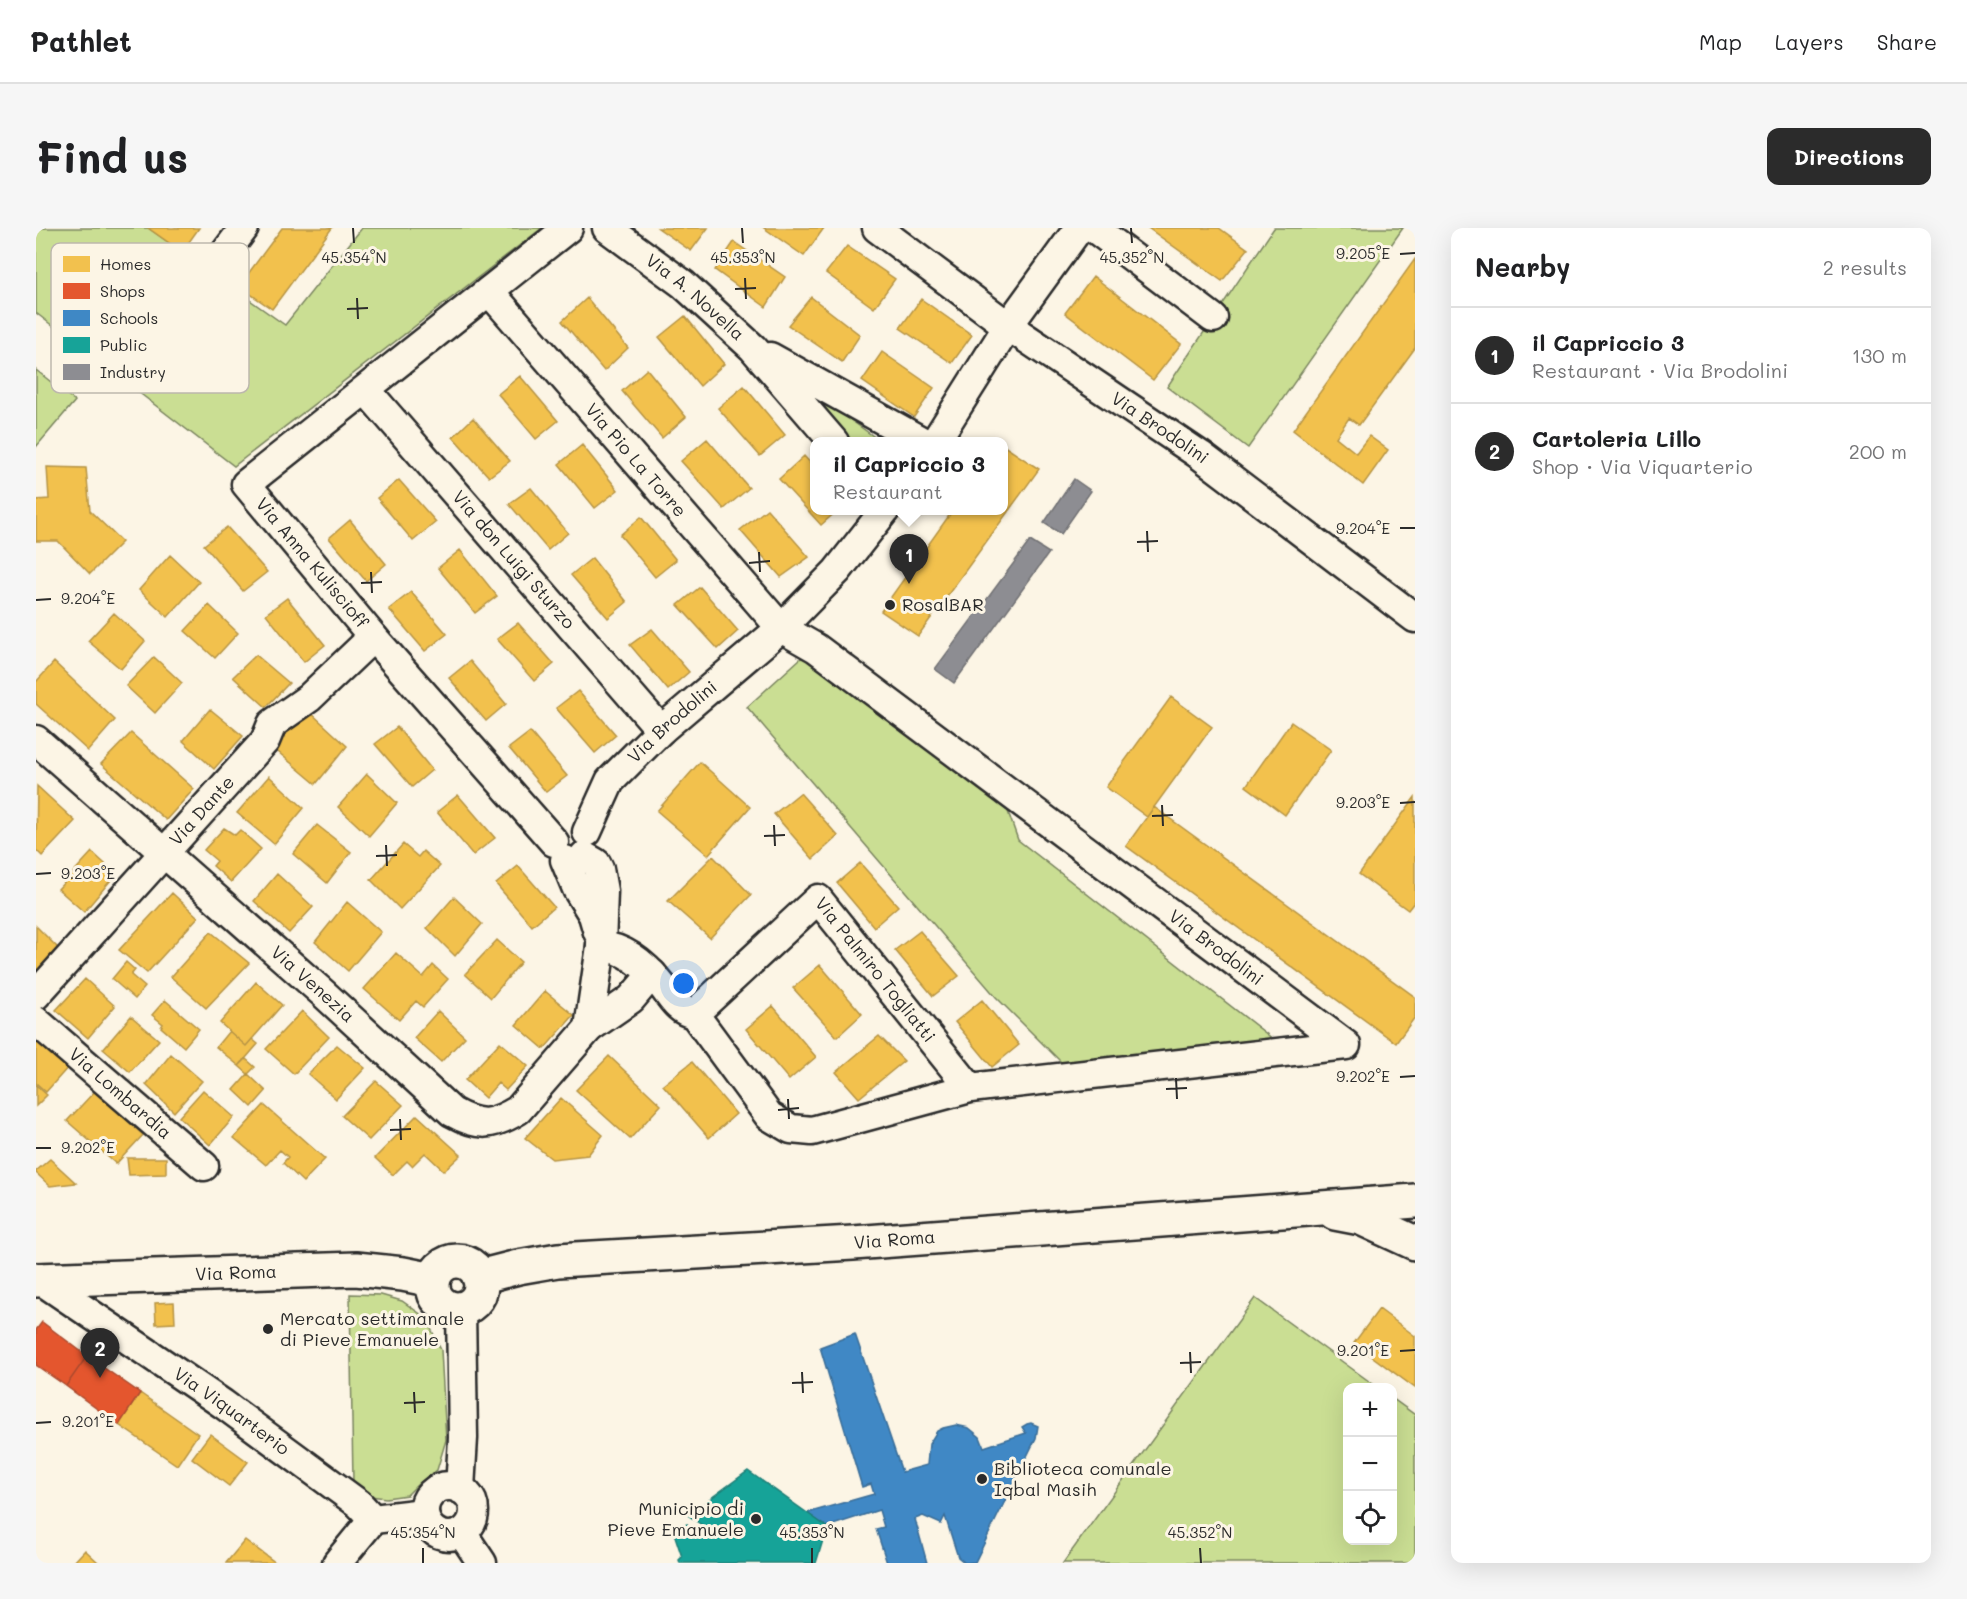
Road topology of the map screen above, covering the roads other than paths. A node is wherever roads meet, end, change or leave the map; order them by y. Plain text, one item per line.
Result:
1 (244, 228) edge
2 (568, 228) edge
3 (607, 228) edge
4 (877, 228) edge
5 (1079, 228) edge
6 (1094, 228) edge
7 (233, 243) edge
8 (489, 291) junction
9 (1213, 318) dead end
10 (1008, 326) junction
11 (753, 348) junction
12 (366, 390) junction
13 (831, 437) edge
14 (916, 437) edge
15 (939, 437) edge
16 (881, 515) edge
17 (1415, 618) edge
18 (781, 628) junction
19 (373, 637) junction
20 (661, 729) junction
21 (36, 740) edge
22 (572, 848) junction
23 (165, 853) junction
24 (602, 946) junction
25 (652, 974) junction
26 (36, 995) edge
27 (694, 1014) junction
28 (36, 1021) edge
29 (589, 1028) junction
30 (970, 1088) junction
31 (204, 1166) dead end
32 (1415, 1201) edge
33 (1313, 1209) junction
34 (1415, 1243) edge
35 (479, 1277) junction
36 (39, 1280) edge
37 (433, 1280) junction
38 (461, 1309) junction
39 (460, 1489) junction
40 (424, 1513) junction
41 (373, 1519) junction
42 (462, 1533) junction
43 (337, 1563) edge
44 (482, 1563) edge

1 - 7 street
2 - 8 street, Via Anna Kuliscioff
3 - 11 street, Via A. Novella
4 - 10 street, Via Brodolini
5 - 10 street
6 - 9 street
8 - 12 street, Via Anna Kuliscioff
8 - 18 street, Via Pio La Torre
10 - 15 street
10 - 17 street, Via Brodolini
11 - 13 street, Via A. Novella
11 - 14 street, Via A. Novella
12 - 19 street, Via Anna Kuliscioff
12 - 20 street, Via don Luigi Sturzo
16 - 18 street, Via Brodolini
18 - 20 street, Via Brodolini
18 - 30 street, Via Brodolini
19 - 22 street, Via Anna Kuliscioff
19 - 23 street, Via Dante
20 - 22 street, Via Brodolini
21 - 23 street, Via Venezia
22 - 24 street, Via Anna Kuliscioff
23 - 26 street, Via Dante
23 - 29 street, Via Venezia
24 - 25 street
24 - 29 street
25 - 27 street
25 - 29 street, Via Venezia
27 - 30 street
27 - 30 street, Via Palmiro Togliatti
28 - 31 street, Via Lombardia
32 - 33 street, Via Roma
33 - 34 street, Via Roma
33 - 35 street, Via Roma
35 - 37 street
35 - 38 street
36 - 37 street, Via Roma
36 - 41 street, Via Viquarterio
37 - 38 street
38 - 39 street
39 - 40 street
39 - 42 street
40 - 41 street
40 - 42 street
41 - 43 street
42 - 44 street

